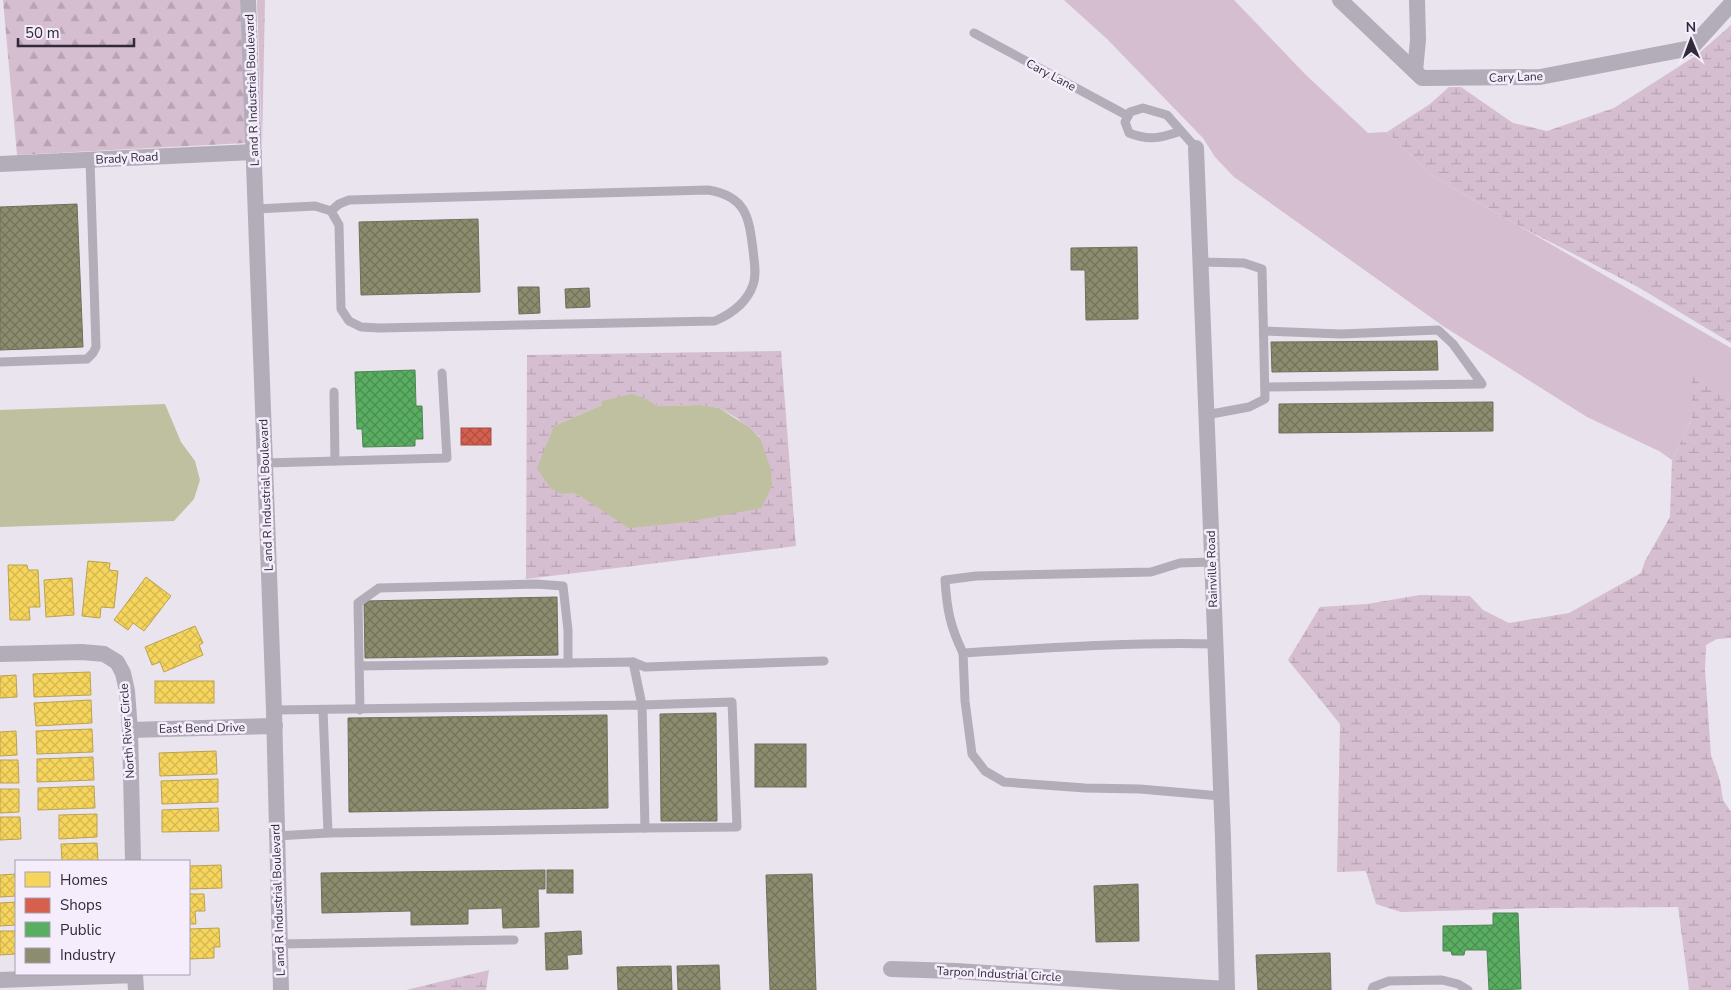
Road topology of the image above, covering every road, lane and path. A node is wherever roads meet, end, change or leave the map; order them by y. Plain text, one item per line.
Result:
1 (248, 0) edge
2 (1340, 0) edge
3 (1417, 0) edge
4 (1731, 4) edge
5 (974, 33) dead end
6 (1415, 71) junction
7 (1128, 116) junction
8 (1181, 131) junction
9 (1196, 148) joint
10 (254, 152) junction
11 (90, 160) junction
12 (0, 164) edge
13 (256, 209) junction
14 (331, 211) junction
15 (1200, 262) junction
16 (1264, 332) junction
17 (0, 362) edge
18 (442, 373) dead end
19 (1264, 387) junction
20 (334, 392) dead end
21 (1206, 414) junction
22 (336, 461) junction
23 (265, 463) junction
24 (1211, 562) junction
25 (1215, 644) junction
26 (963, 653) junction
27 (0, 654) edge
28 (824, 661) dead end
29 (633, 662) junction
30 (568, 663) junction
31 (359, 666) junction
32 (642, 705) junction
33 (274, 710) junction
34 (323, 710) junction
35 (360, 710) junction
36 (274, 726) junction
37 (130, 730) junction
38 (1221, 796) junction
39 (645, 828) junction
40 (328, 833) junction
41 (276, 836) junction
42 (133, 860) edge
43 (514, 940) dead end
44 (280, 944) junction
45 (891, 969) dead end
46 (0, 980) edge
47 (136, 980) edge
48 (1227, 989) edge
49 (281, 990) edge
50 (1372, 990) edge
51 (1468, 990) edge

1 - 10 street, L and R Industrial Boulevard
2 - 6 street, Cary Lane
3 - 6 street
4 - 6 street, Cary Lane
5 - 7 lane, Cary Lane
7 - 8 lane
7 - 8 lane
8 - 9 lane
9 - 15 street, Rainville Road
10 - 11 street, Brady Road
10 - 13 street, L and R Industrial Boulevard
11 - 12 street, Brady Road
11 - 17 lane
13 - 14 lane
13 - 23 street, L and R Industrial Boulevard
14 - 14 lane
15 - 16 lane
15 - 21 street, Rainville Road
16 - 19 lane
16 - 19 lane
18 - 22 lane
19 - 21 lane
20 - 22 lane
21 - 24 street, Rainville Road
22 - 23 lane
23 - 33 street, L and R Industrial Boulevard
24 - 25 street, Rainville Road
24 - 26 lane
25 - 26 lane
25 - 38 street, Rainville Road
26 - 38 lane
27 - 37 street, North River Circle
28 - 29 lane
29 - 30 lane
29 - 32 lane
30 - 31 lane
30 - 31 lane
31 - 35 lane
32 - 35 lane
32 - 39 lane
32 - 39 lane
33 - 34 lane
33 - 36 street, L and R Industrial Boulevard
34 - 35 lane
34 - 40 lane
36 - 37 street, East Bend Drive
36 - 41 street, L and R Industrial Boulevard
37 - 42 street, North River Circle
38 - 48 street, Rainville Road
39 - 40 lane
40 - 41 lane
41 - 44 street, L and R Industrial Boulevard
43 - 44 lane
44 - 49 street, L and R Industrial Boulevard
45 - 48 street, Tarpon Industrial Circle
46 - 47 street
50 - 51 lane

